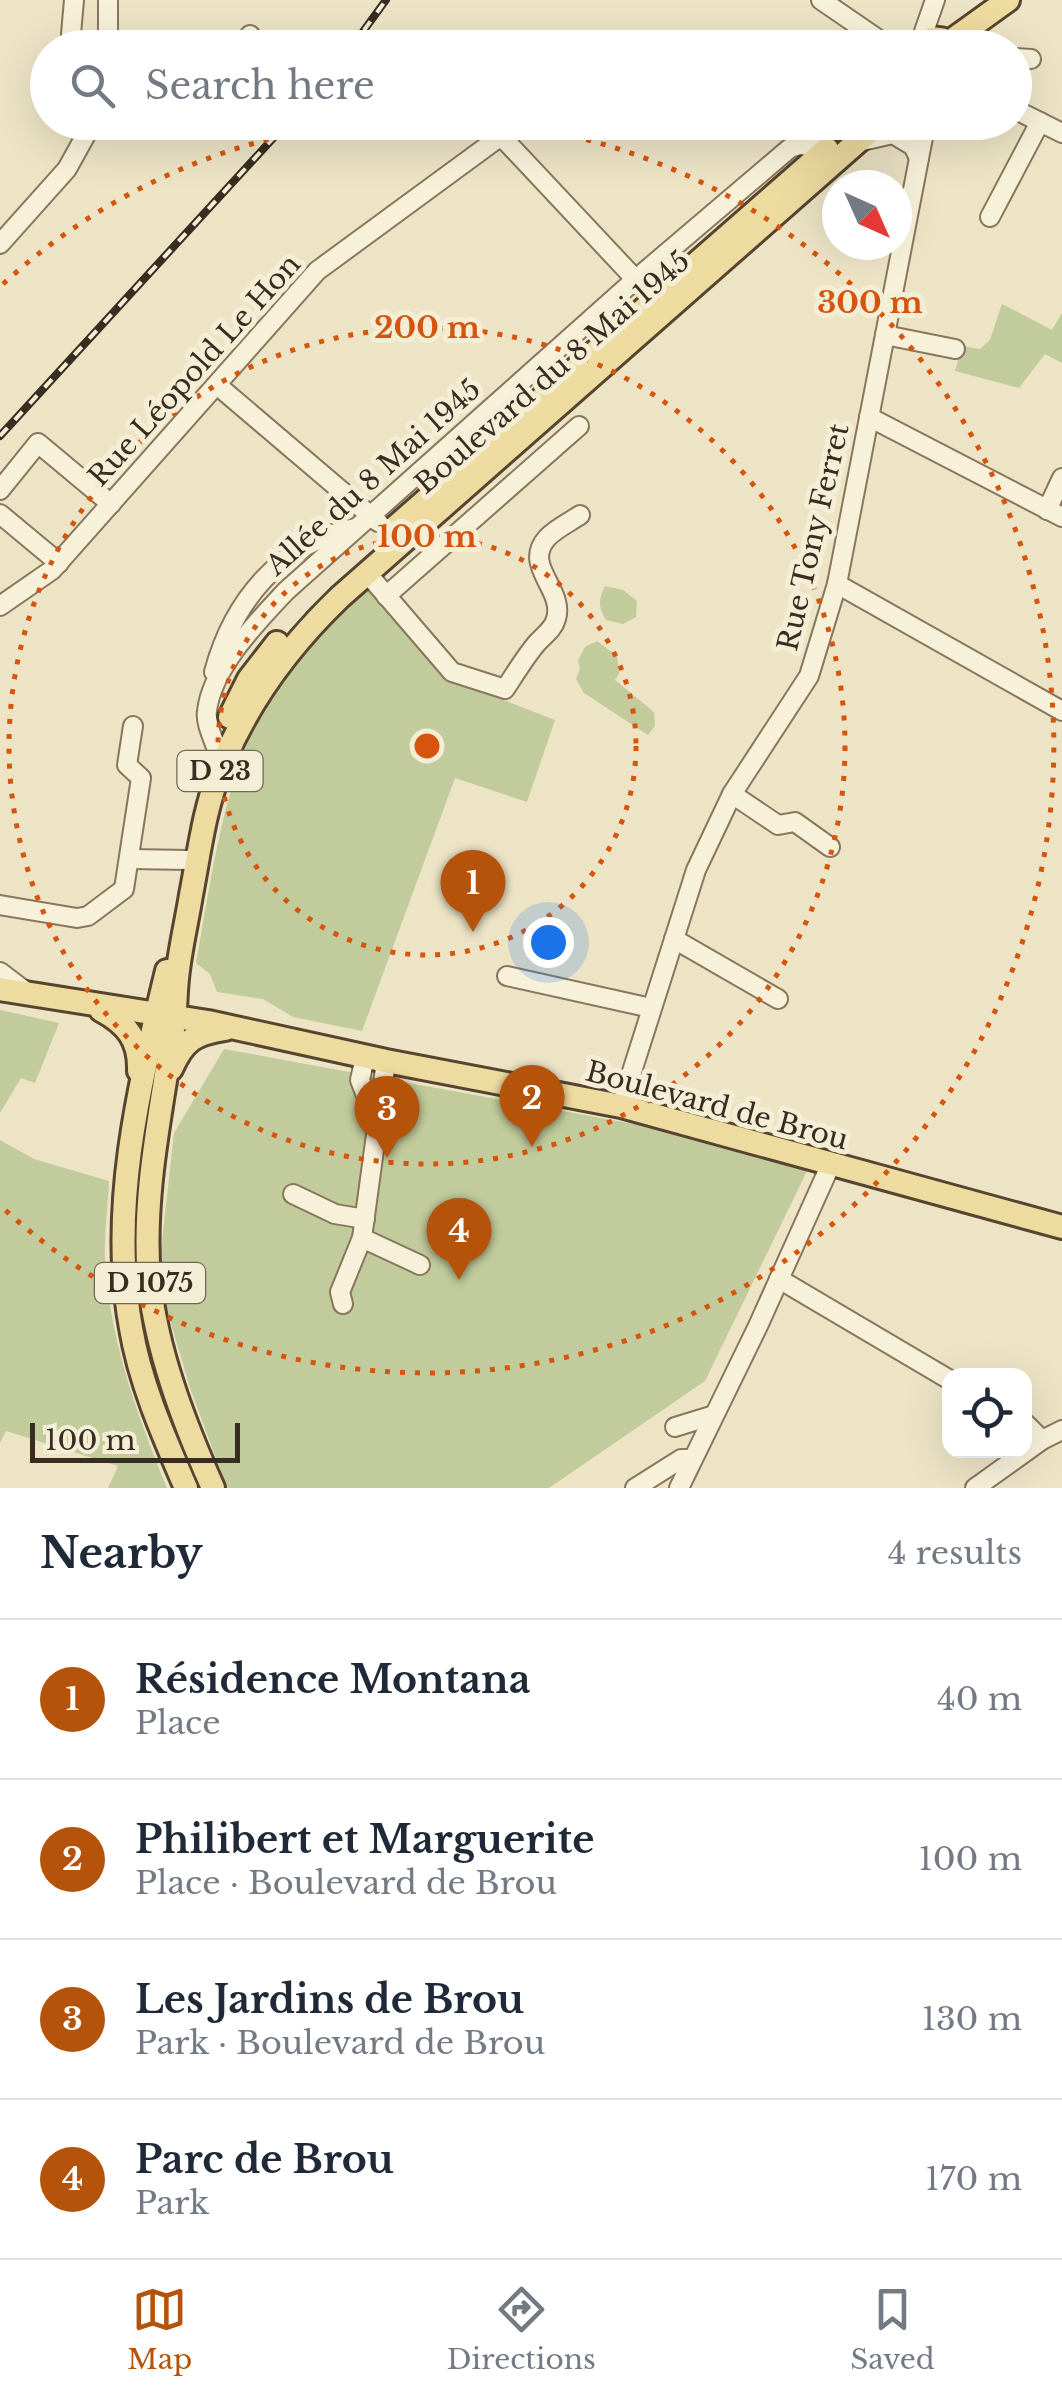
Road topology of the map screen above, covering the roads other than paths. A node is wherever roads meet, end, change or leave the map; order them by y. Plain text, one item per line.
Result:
1 (74, 0) edge
2 (108, 0) edge
3 (821, 0) edge
4 (1011, 0) edge
5 (934, 1) edge
6 (842, 6) edge
7 (71, 30) edge
8 (108, 30) edge
9 (869, 30) edge
10 (937, 30) edge
11 (963, 30) edge
12 (1032, 118) edge
13 (1040, 122) junction
14 (1062, 134) edge
15 (1032, 137) edge
16 (83, 140) edge
17 (495, 140) edge
18 (504, 140) edge
19 (842, 140) edge
20 (848, 140) edge
21 (903, 140) edge
22 (922, 140) edge
23 (1031, 140) edge
24 (827, 148) junction
25 (919, 158) junction
26 (990, 217) dead end
27 (0, 244) edge
28 (636, 280) junction
29 (654, 298) junction
30 (885, 336) junction
31 (955, 349) dead end
32 (216, 386) junction
33 (566, 416) junction
34 (869, 417) junction
35 (1062, 478) edge
36 (0, 490) edge
37 (111, 504) junction
38 (0, 514) edge
39 (1054, 514) edge
40 (580, 515) dead end
41 (362, 521) junction
42 (390, 532) junction
43 (59, 563) junction
44 (367, 573) junction
45 (837, 584) junction
46 (386, 596) junction
47 (0, 606) edge
48 (1062, 712) edge
49 (133, 726) dead end
50 (217, 750) junction
51 (732, 794) junction
52 (830, 846) dead end
53 (130, 859) junction
54 (189, 860) junction
55 (0, 905) edge
56 (674, 939) junction
57 (0, 972) edge
58 (508, 976) dead end
59 (0, 989) edge
60 (29, 994) junction
61 (778, 999) dead end
62 (89, 1004) junction
63 (651, 1008) junction
64 (166, 1016) junction
65 (237, 1028) junction
66 (376, 1059) junction
67 (166, 1082) junction
68 (138, 1100) junction
69 (621, 1106) junction
70 (830, 1166) junction
71 (293, 1194) dead end
72 (1062, 1227) edge
73 (363, 1229) junction
74 (420, 1265) dead end
75 (779, 1279) junction
76 (341, 1298) dead end
77 (942, 1375) edge
78 (714, 1415) junction
79 (675, 1427) dead end
80 (1032, 1430) edge
81 (1062, 1430) edge
82 (1042, 1440) junction
83 (692, 1459) junction
84 (183, 1483) edge
85 (659, 1483) edge
86 (213, 1488) edge
87 (635, 1488) edge
88 (679, 1488) edge
89 (975, 1488) edge

1 - 7 street
2 - 8 street
3 - 6 street
4 - 11 main road
5 - 10 street
6 - 9 street
12 - 13 street
13 - 14 street
13 - 15 street
16 - 27 street
17 - 32 street, Rue Léopold Le Hon
18 - 28 street, Rue Léopold Le Hon
19 - 24 main road, Boulevard du 8 Mai 1945 / D 23
20 - 33 main road, Boulevard du 8 Mai 1945 / D 23
21 - 25 street
22 - 25 street, Rue Tony Ferret
23 - 26 street
24 - 28 street, Allée du 8 Mai 1945
24 - 29 main road, Boulevard du 8 Mai 1945 / D 23
25 - 30 street, Rue Tony Ferret
28 - 29 street, Rue Léopold Le Hon
28 - 41 street, Allée du 8 Mai 1945
29 - 42 main road, Boulevard du 8 Mai 1945 / D 23
30 - 31 street
30 - 34 street, Rue Tony Ferret
32 - 37 street, Rue Léopold Le Hon
32 - 41 street
33 - 44 main road, Boulevard du 8 Mai 1945 / D 23
33 - 46 street
34 - 39 street
34 - 45 street, Rue Tony Ferret
35 - 39 street
36 - 37 street
37 - 43 street, Rue Léopold Le Hon
38 - 43 street
40 - 46 street
41 - 42 street
41 - 50 street, Allée du 8 Mai 1945
42 - 50 main road, Boulevard du 8 Mai 1945 / D 23
43 - 47 street, Rue Léopold Le Hon
44 - 46 street
44 - 64 main road, Boulevard du 8 Mai 1945 / D 23
45 - 48 street
45 - 51 street, Rue Tony Ferret
49 - 53 street
50 - 54 main road, Boulevard du 8 Mai 1945 / D 23
51 - 52 street
51 - 56 street, Rue Tony Ferret
53 - 54 street
53 - 55 street
54 - 64 main road, Boulevard du 8 Mai 1945 / D 23
56 - 61 street
56 - 63 street, Rue Tony Ferret
57 - 60 street
58 - 63 street
59 - 60 main road, Boulevard de Brou
60 - 62 main road, Boulevard de Brou
62 - 64 main road, Boulevard de Brou
62 - 68 main road
63 - 69 street, Rue Tony Ferret
64 - 65 main road, Boulevard de Brou
64 - 67 main road, D 1075
64 - 68 main road, D 1075
65 - 66 main road, Boulevard de Brou
65 - 67 main road
66 - 69 main road, Boulevard de Brou
66 - 73 street
67 - 86 main road, D 1075
68 - 84 main road, D 1075
69 - 70 main road, Boulevard de Brou
70 - 72 main road, Boulevard de Brou
70 - 75 street
71 - 73 street
73 - 74 street
73 - 76 street
75 - 77 street
75 - 78 street
78 - 79 street
78 - 83 street
80 - 82 street
81 - 82 street
82 - 89 street
83 - 85 street
83 - 88 street
85 - 87 street

